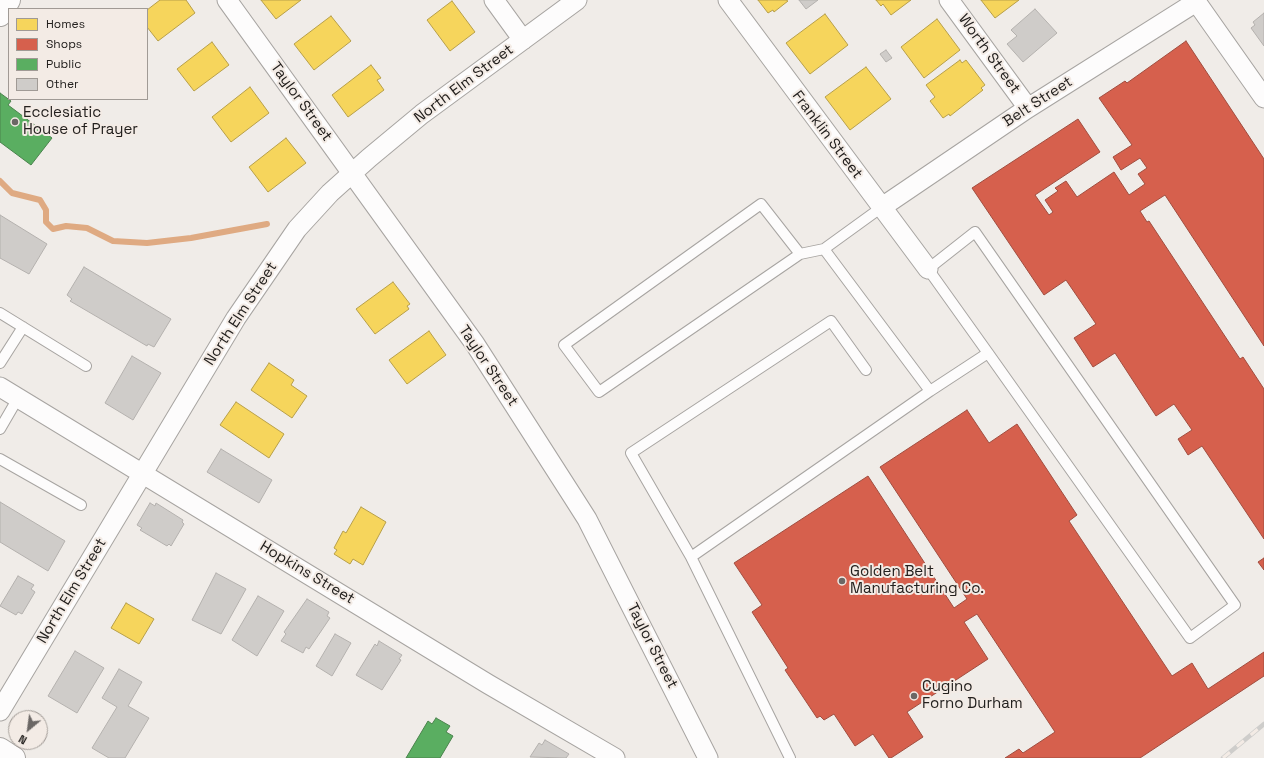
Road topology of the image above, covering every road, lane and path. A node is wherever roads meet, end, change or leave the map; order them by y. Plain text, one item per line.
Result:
1 (9, 0) edge
2 (227, 0) edge
3 (494, 0) edge
4 (577, 0) edge
5 (728, 0) edge
6 (949, 0) edge
7 (1195, 1) edge
8 (0, 15) edge
9 (523, 40) junction
10 (1264, 98) edge
11 (1028, 108) junction
12 (352, 174) junction
13 (882, 207) junction
14 (824, 249) junction
15 (800, 254) junction
16 (928, 269) junction
17 (0, 313) edge
18 (23, 327) junction
19 (988, 353) junction
20 (0, 363) edge
21 (86, 366) dead end
22 (866, 370) dead end
23 (0, 387) edge
24 (930, 391) junction
25 (18, 398) junction
26 (0, 429) edge
27 (0, 459) edge
28 (143, 473) junction
29 (81, 505) dead end
30 (691, 557) junction
31 (0, 711) edge
32 (0, 749) edge
33 (606, 756) edge
34 (14, 758) edge
35 (708, 758) edge
36 (790, 758) edge

1 - 8 main road
2 - 12 street, Taylor Street
3 - 9 street
4 - 9 street, North Elm Street
5 - 13 street, Franklin Street
6 - 11 street, Worth Street
7 - 10 street
7 - 11 street, Belt Street
9 - 12 street, North Elm Street
11 - 13 street, Belt Street
12 - 28 street, North Elm Street
12 - 35 street, Taylor Street
13 - 14 lane
13 - 16 street, Franklin Street
14 - 15 lane
14 - 24 lane
15 - 15 lane
16 - 19 lane
16 - 19 lane
17 - 18 lane
18 - 20 lane
18 - 21 lane
19 - 24 lane
22 - 30 lane
23 - 25 street, Hopkins Street
24 - 30 lane
25 - 26 lane
25 - 28 street, Hopkins Street
27 - 29 lane
28 - 31 street, North Elm Street
28 - 33 street, Hopkins Street
30 - 36 lane
32 - 34 main road

